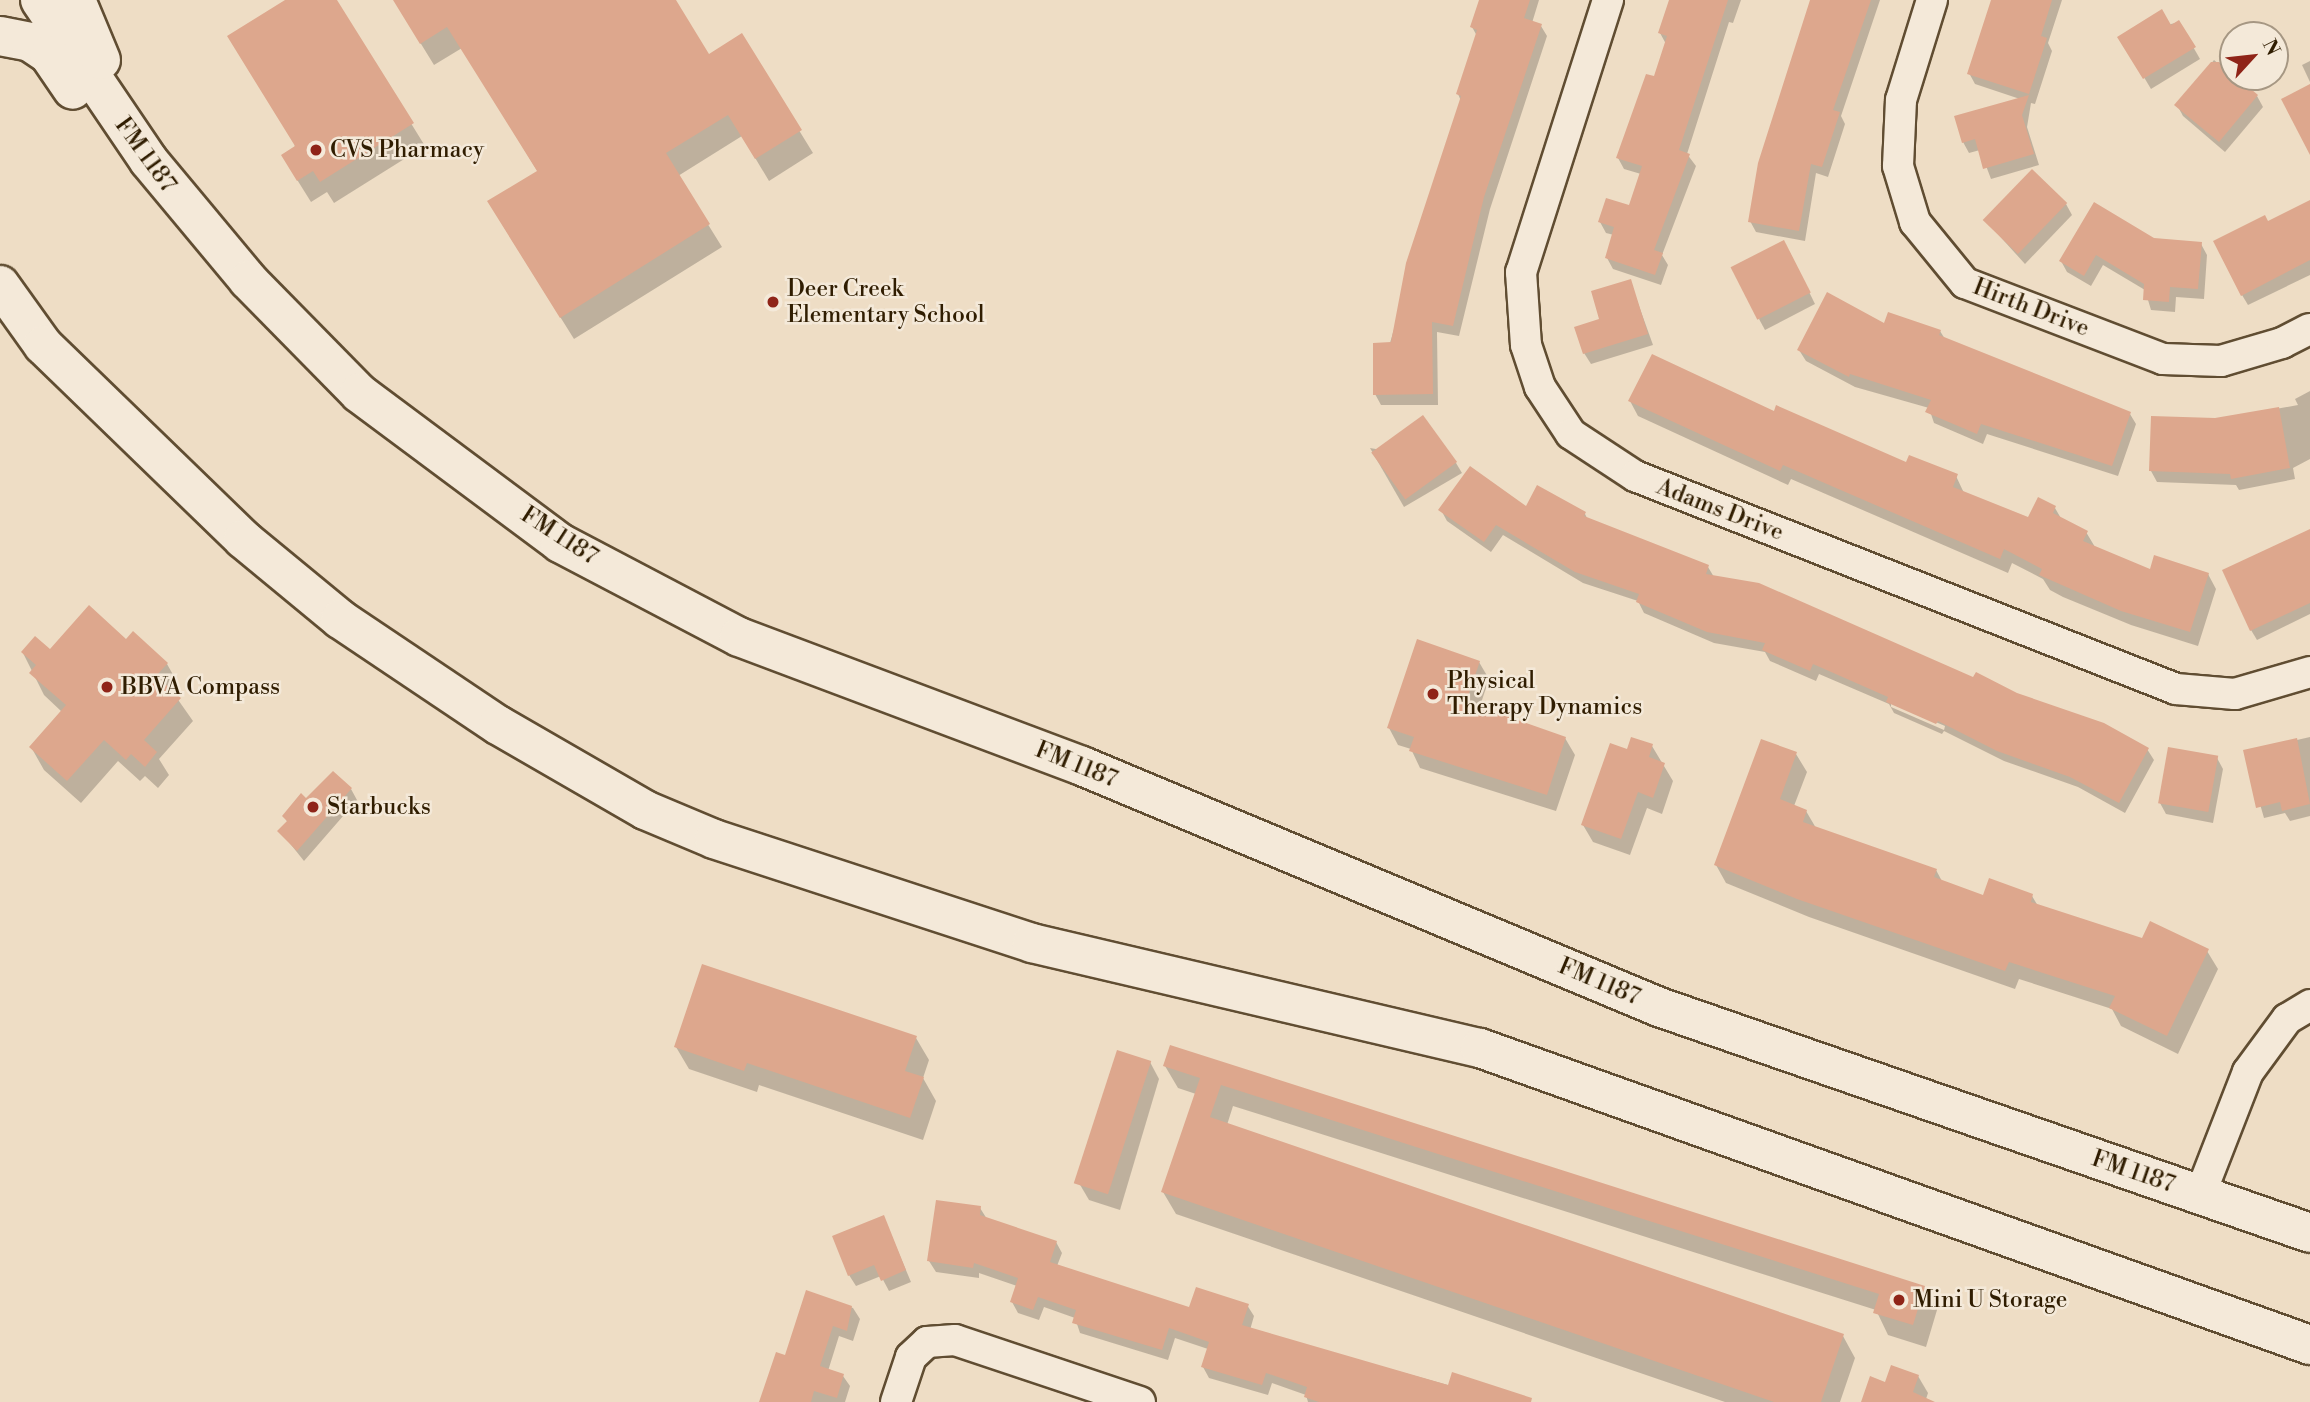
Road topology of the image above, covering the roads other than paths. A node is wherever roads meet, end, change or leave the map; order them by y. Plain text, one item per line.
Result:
1 (40, 0) edge
2 (76, 0) edge
3 (1608, 0) edge
4 (1932, 0) edge
5 (0, 36) edge
6 (105, 99) junction
7 (0, 285) edge
8 (0, 311) edge
9 (2310, 329) edge
10 (43, 345) junction
11 (405, 432) junction
12 (2310, 672) edge
13 (2310, 1006) edge
14 (2200, 1195) junction
15 (2310, 1233) edge
16 (2310, 1345) edge
17 (896, 1402) edge
18 (1140, 1402) edge

1 - 6 main road, FM 1187 / FM 1187
2 - 6 main road
3 - 12 street, Adams Drive
4 - 9 street, Hirth Drive
5 - 11 main road
6 - 11 main road, FM 1187 / FM 1187
7 - 10 main road
8 - 10 main road
10 - 16 main road
11 - 14 main road, FM 1187 / FM 1187
13 - 14 street
14 - 15 main road, FM 1187 / FM 1187
17 - 18 street

